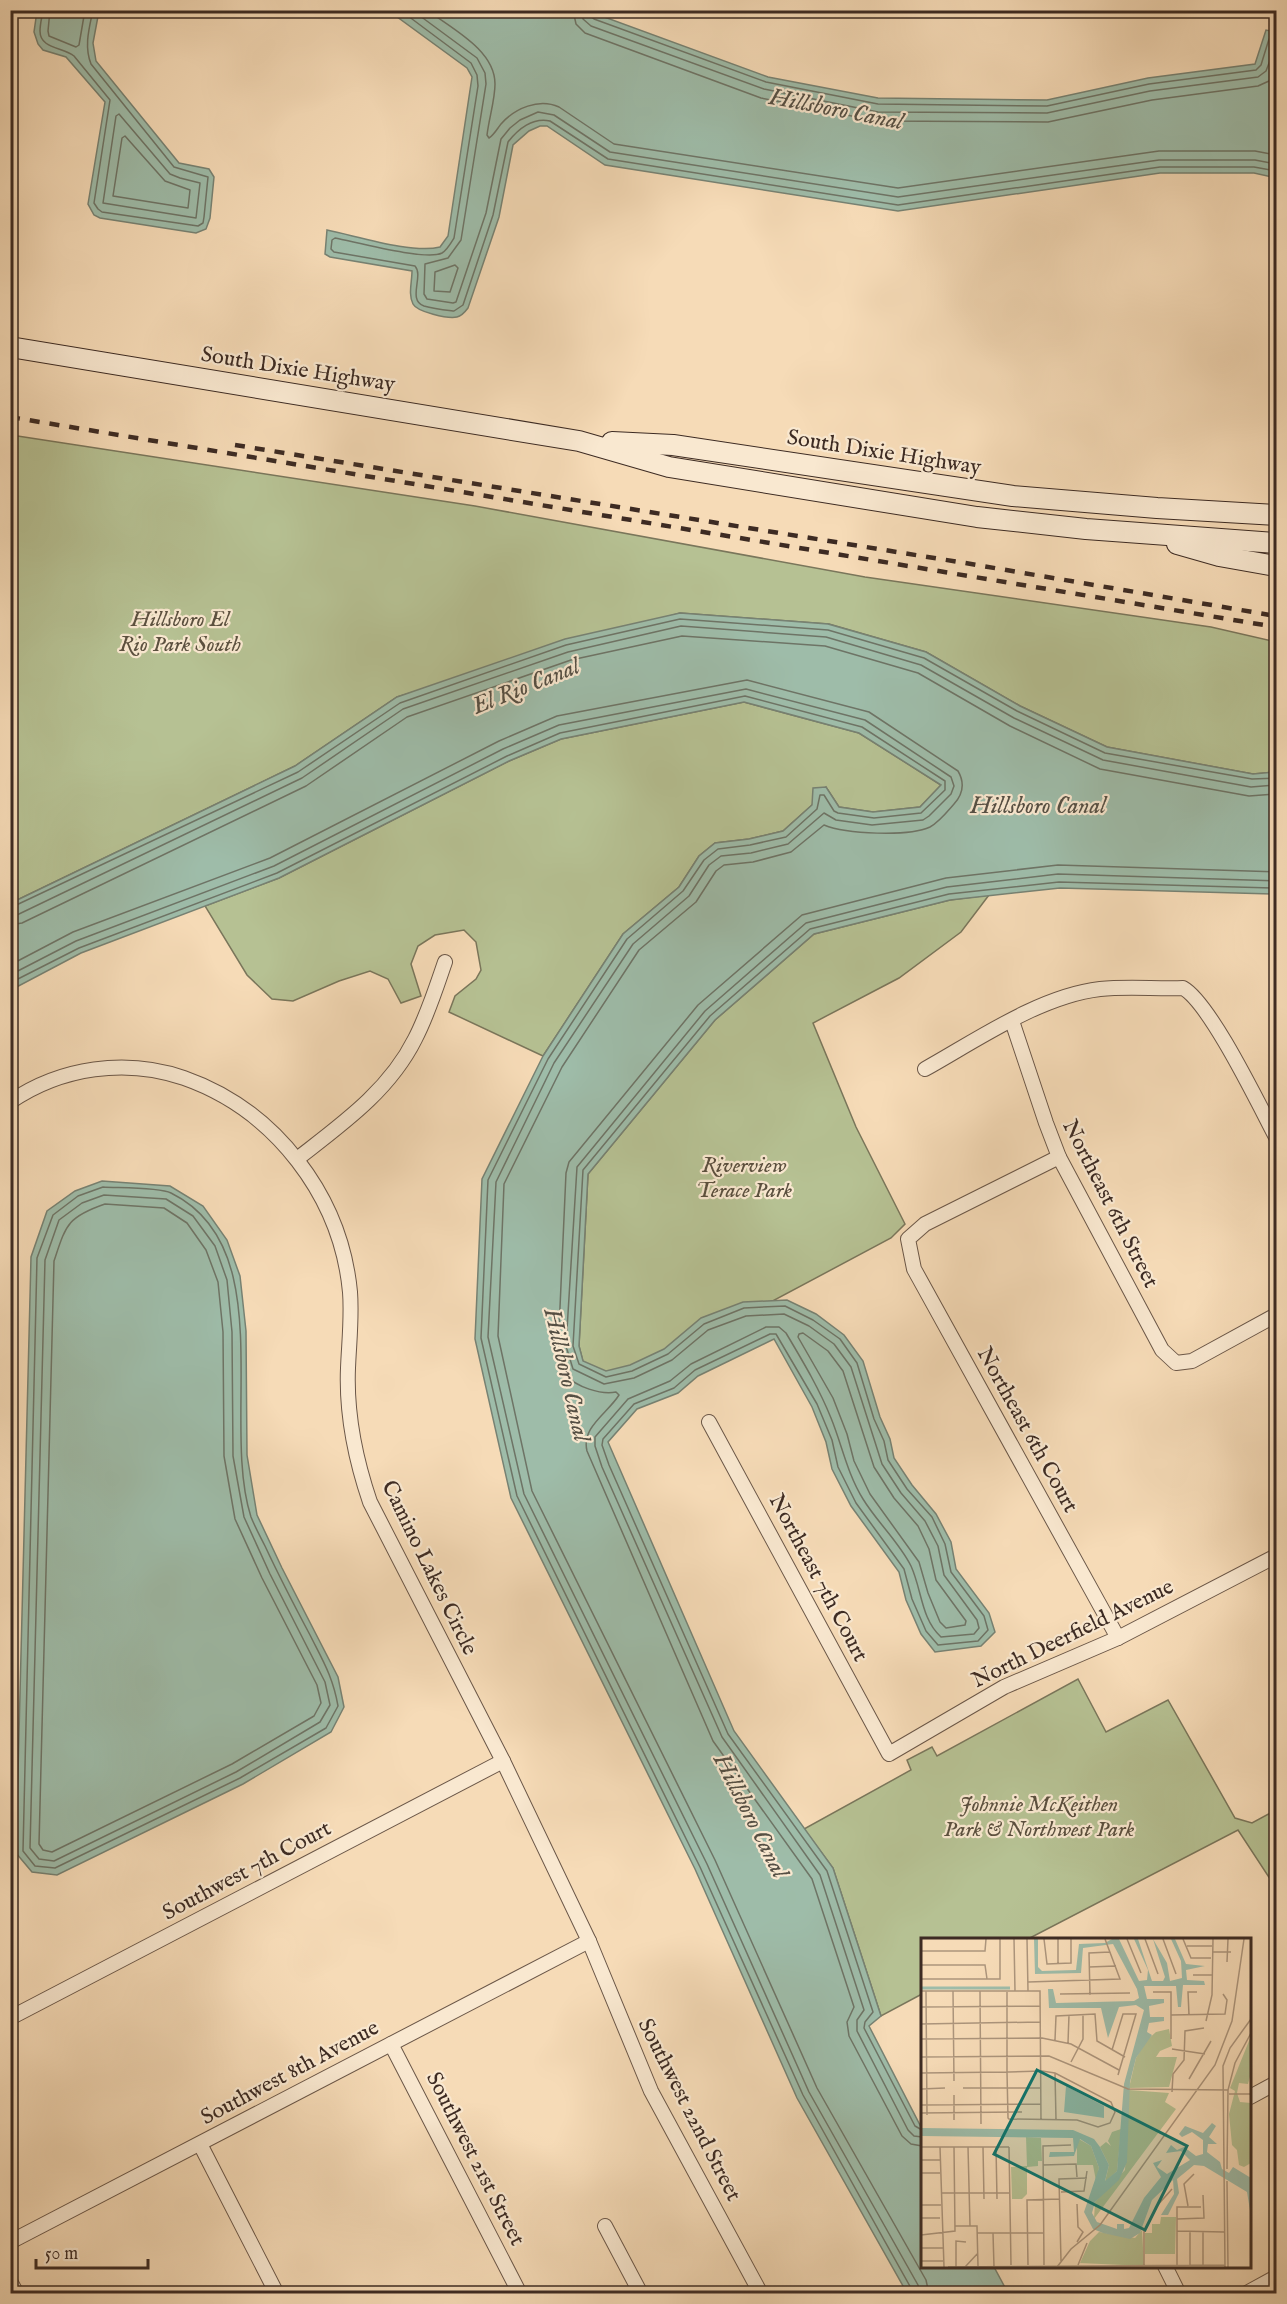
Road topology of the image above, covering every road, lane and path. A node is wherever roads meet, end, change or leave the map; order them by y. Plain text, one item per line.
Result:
1 (10, 347) edge
2 (579, 441) junction
3 (1182, 510) junction
4 (1276, 515) edge
5 (1136, 533) junction
6 (1276, 543) edge
7 (1276, 566) edge
8 (446, 962) dead end
9 (1012, 1021) junction
10 (925, 1069) dead end
11 (10, 1102) edge
12 (1276, 1137) edge
13 (1059, 1156) junction
14 (297, 1159) junction
15 (1276, 1315) edge
16 (709, 1422) dead end
17 (1276, 1556) edge
18 (1118, 1638) junction
19 (889, 1754) joint
20 (502, 1761) junction
21 (589, 1941) junction
22 (10, 2018) edge
23 (392, 2044) junction
24 (1276, 2083) edge
25 (1251, 2096) edge
26 (200, 2144) junction
27 (605, 2226) dead end
28 (10, 2242) edge
29 (1166, 2268) edge
30 (1276, 2277) edge
31 (10, 2281) edge
32 (17, 2294) edge
33 (277, 2294) edge
34 (520, 2294) edge
35 (641, 2294) edge
36 (761, 2294) edge
37 (1179, 2294) edge
38 (1245, 2294) edge

1 - 2 main road, South Dixie Highway
2 - 3 main road, South Dixie Highway
2 - 5 main road, South Dixie Highway
3 - 4 main road, South Dixie Highway
3 - 5 main road
5 - 6 main road
5 - 7 main road
8 - 14 street
9 - 10 street
9 - 12 street
9 - 13 street, Northeast 6th Street
11 - 14 street, Camino Lakes Circle
13 - 15 street, Northeast 6th Street
13 - 18 street, Northeast 6th Court
14 - 20 street, Camino Lakes Circle
16 - 19 street, Northeast 7th Court
17 - 18 street, North Deerfield Avenue
18 - 19 street, North Deerfield Avenue
20 - 21 street, Camino Lakes Circle
20 - 22 street, Southwest 7th Court
21 - 23 street, Southwest 8th Avenue
21 - 36 street, Southwest 22nd Street
23 - 26 street, Southwest 8th Avenue
23 - 34 street, Southwest 21st Street
24 - 25 street
26 - 28 street, Southwest 8th Avenue
26 - 33 street
27 - 35 street
29 - 37 street
30 - 38 street
31 - 32 street

